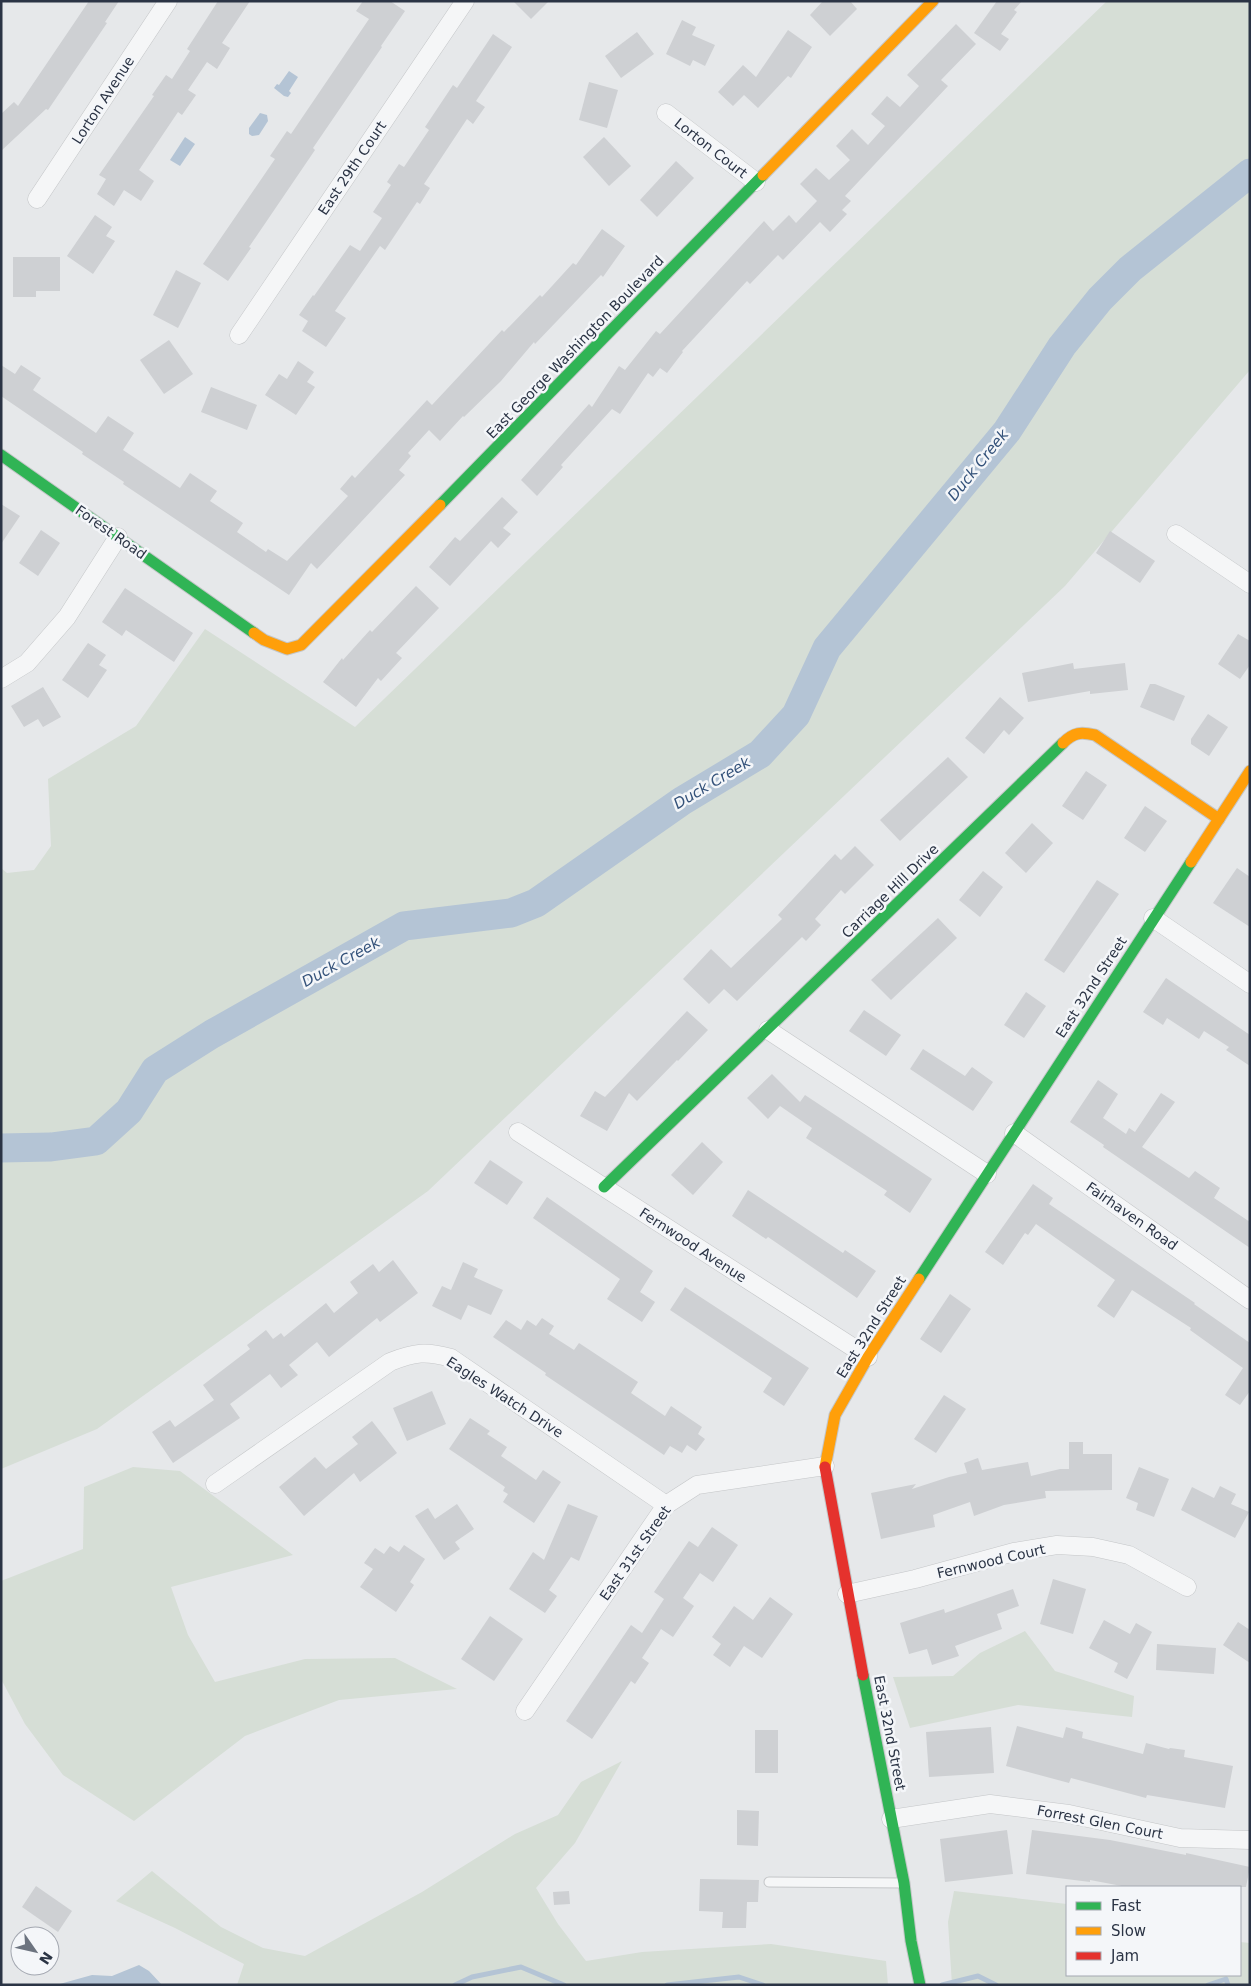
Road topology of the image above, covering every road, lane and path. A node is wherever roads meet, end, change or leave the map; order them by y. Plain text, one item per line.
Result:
1 (168, 1) edge
2 (933, 1) edge
3 (461, 2) edge
4 (666, 113) dead end
5 (756, 182) junction
6 (38, 199) dead end
7 (239, 335) dead end
8 (1, 455) edge
9 (1176, 534) dead end
10 (118, 537) junction
11 (1250, 584) edge
12 (220, 609) joint
13 (1, 679) edge
14 (1250, 771) edge
15 (1218, 819) junction
16 (1153, 918) junction
17 (1250, 984) edge
18 (768, 1030) junction
19 (518, 1132) dead end
20 (1014, 1133) junction
21 (987, 1174) junction
22 (604, 1187) junction
23 (1250, 1300) edge
24 (868, 1357) junction
25 (825, 1466) junction
26 (214, 1484) dead end
27 (666, 1505) junction
28 (1187, 1587) dead end
29 (848, 1594) junction
30 (525, 1712) dead end
31 (891, 1819) junction
32 (1250, 1840) edge
33 (769, 1882) dead end
34 (904, 1883) junction
35 (920, 1985) edge

1 - 6 street, Lorton Avenue
2 - 5 street, East George Washington Boulevard
3 - 7 street, East 29th Court
4 - 5 street, Lorton Court
5 - 12 street, East George Washington Boulevard
8 - 10 street, Forest Road
9 - 11 street
10 - 12 street, Forest Road
10 - 13 street
14 - 15 street, East 32nd Street
15 - 16 street, East 32nd Street
15 - 18 street, Carriage Hill Drive
16 - 17 street
16 - 20 street, East 32nd Street
18 - 21 street
18 - 22 street, Carriage Hill Drive
19 - 22 street, Fernwood Avenue
20 - 21 street, East 32nd Street
20 - 23 street, Fairhaven Road
21 - 24 street, East 32nd Street
22 - 24 street, Fernwood Avenue
24 - 25 street, East 32nd Street
25 - 27 street, East 31st Street
25 - 29 street, East 32nd Street
26 - 27 street, Eagles Watch Drive
27 - 30 street, East 31st Street
28 - 29 street, Fernwood Court
29 - 31 street, East 32nd Street
31 - 32 street, Forrest Glen Court
31 - 34 street, East 32nd Street
33 - 34 lane
34 - 35 street, East 32nd Street

